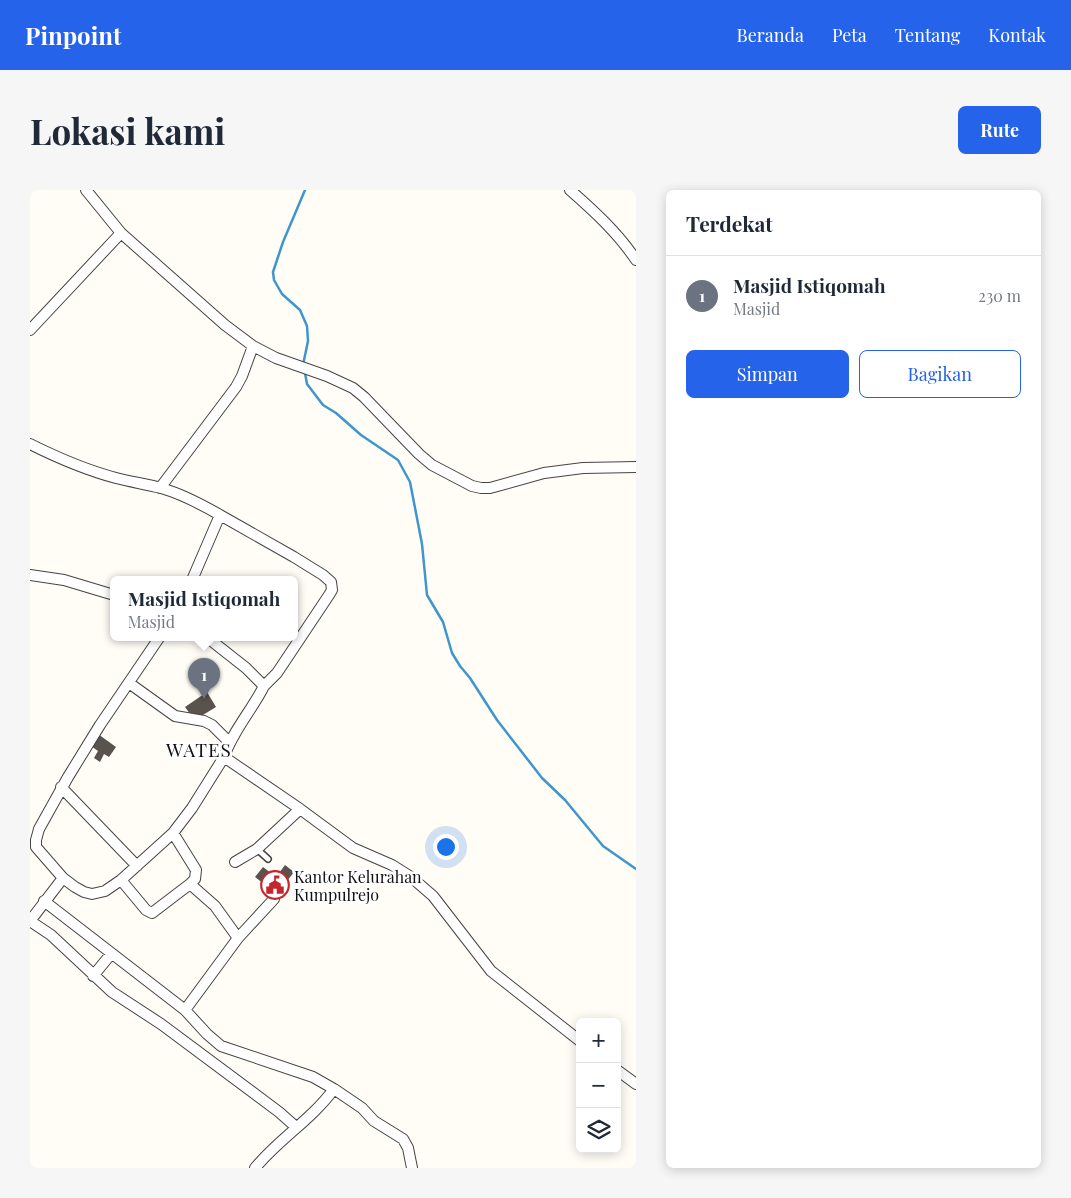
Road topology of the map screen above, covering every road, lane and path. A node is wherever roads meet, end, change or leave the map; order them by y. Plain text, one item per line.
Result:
1 (86, 190) edge
2 (570, 190) edge
3 (121, 233) junction
4 (636, 260) edge
5 (30, 330) edge
6 (253, 346) junction
7 (30, 444) edge
8 (636, 467) edge
9 (160, 488) junction
10 (220, 515) junction
11 (30, 575) edge
12 (194, 576) edge
13 (110, 594) edge
14 (157, 641) edge
15 (212, 641) edge
16 (128, 683) junction
17 (264, 686) junction
18 (230, 743) junction
19 (224, 758) junction
20 (62, 787) junction
21 (300, 809) junction
22 (173, 833) junction
23 (33, 845) edge
24 (257, 849) junction
25 (268, 859) dead end
26 (235, 862) dead end
27 (137, 866) junction
28 (63, 878) junction
29 (121, 880) junction
30 (190, 884) junction
31 (274, 899) dead end
32 (44, 902) junction
33 (30, 921) edge
34 (238, 938) junction
35 (111, 954) junction
36 (93, 976) junction
37 (185, 1010) junction
38 (576, 1038) edge
39 (621, 1073) edge
40 (636, 1084) edge
41 (334, 1089) junction
42 (296, 1128) junction
43 (255, 1168) edge
44 (412, 1168) edge

1 - 3 street
2 - 4 street
3 - 5 street
3 - 6 street
6 - 8 street
6 - 9 street
7 - 9 street
9 - 10 street
10 - 12 street
10 - 17 street
11 - 13 street
14 - 16 street
15 - 17 street
16 - 18 street
16 - 20 street
17 - 18 street
18 - 19 street
19 - 21 street
19 - 22 street
20 - 23 street
20 - 27 street
21 - 24 street
21 - 38 street
22 - 27 street
22 - 30 street
23 - 28 street
24 - 25 lane
24 - 26 street
27 - 29 street
28 - 29 street
28 - 32 street
29 - 30 street
30 - 34 street
31 - 34 street
32 - 33 street
32 - 35 street
33 - 36 street
34 - 37 street
35 - 36 street
35 - 37 street
36 - 42 street
37 - 41 street
39 - 40 street
41 - 42 street
41 - 44 street
42 - 43 street

